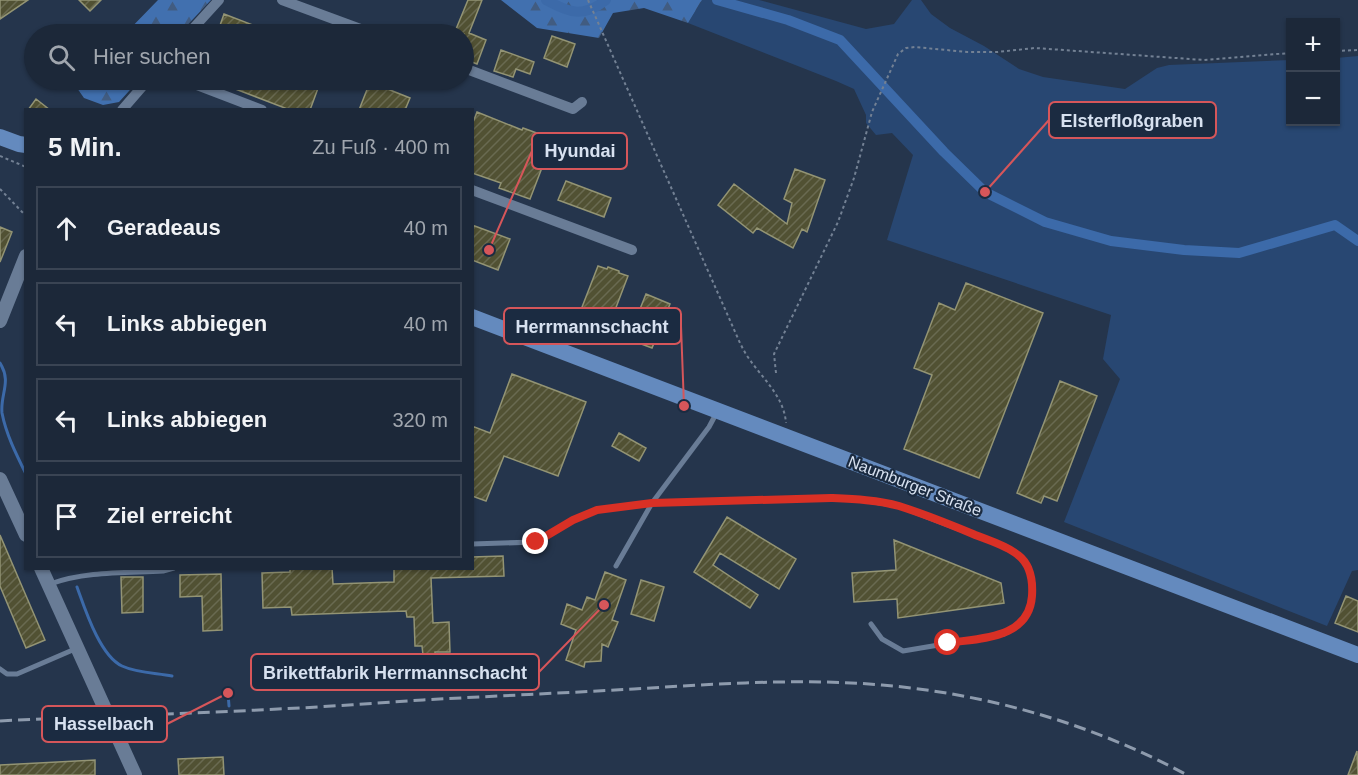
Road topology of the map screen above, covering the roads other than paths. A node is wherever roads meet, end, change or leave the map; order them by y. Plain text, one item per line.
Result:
1 (219, 0) edge
2 (282, 0) edge
3 (197, 24) edge
4 (347, 24) edge
5 (474, 72) edge
6 (139, 90) edge
7 (210, 90) edge
8 (582, 102) dead end
9 (124, 108) edge
10 (257, 108) edge
11 (0, 137) edge
12 (23, 147) edge
13 (474, 191) edge
14 (632, 250) dead end
15 (24, 260) edge
16 (474, 318) edge
17 (0, 321) edge
18 (717, 410) junction
19 (0, 479) edge
20 (652, 503) junction
21 (24, 531) edge
22 (474, 544) edge
23 (616, 566) dead end
24 (42, 570) edge
25 (168, 570) edge
26 (48, 584) junction
27 (871, 624) dead end
28 (77, 648) junction
29 (1358, 655) edge
30 (0, 669) edge
31 (135, 775) edge

1 - 3 street
2 - 4 street
5 - 8 street
6 - 9 street
7 - 10 street
11 - 12 main road
13 - 14 street
15 - 17 main road
16 - 18 main road, Naumburger Straße
18 - 20 lane
18 - 29 main road, Naumburger Straße
19 - 21 main road
20 - 22 lane
20 - 23 lane
20 - 27 lane
24 - 26 main road
25 - 26 lane
26 - 28 main road
28 - 30 lane
28 - 31 main road

